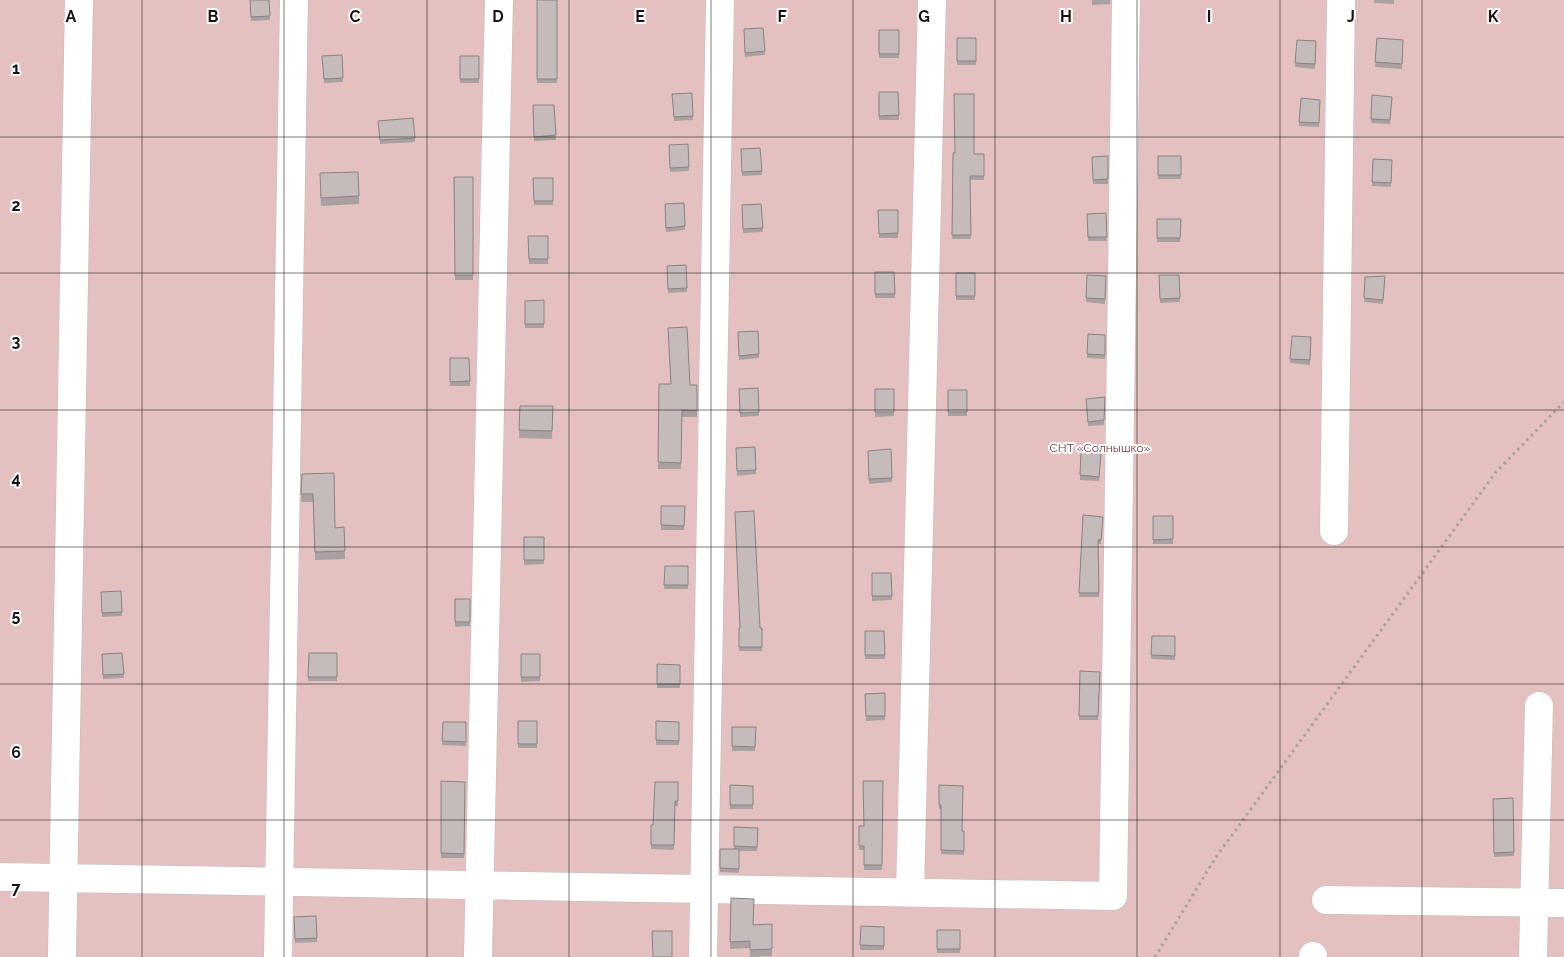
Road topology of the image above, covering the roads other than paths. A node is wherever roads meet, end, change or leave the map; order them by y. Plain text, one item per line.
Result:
1 (78, 0) edge
2 (294, 0) edge
3 (499, 0) edge
4 (720, 0) edge
5 (932, 0) edge
6 (1126, 0) edge
7 (1341, 0) edge
8 (1334, 531) dead end
9 (1539, 706) dead end
10 (0, 877) edge
11 (63, 878) junction
12 (280, 882) junction
13 (479, 885) junction
14 (703, 889) junction
15 (910, 893) junction
16 (1326, 900) dead end
17 (1534, 903) junction
18 (1564, 903) edge
19 (62, 957) edge
20 (278, 957) edge
21 (478, 957) edge
22 (703, 957) edge
23 (1533, 957) edge

1 - 11 street
2 - 12 street
3 - 13 street
4 - 14 street
5 - 15 street
6 - 15 street
7 - 8 street
9 - 17 street
10 - 11 street
11 - 12 street
11 - 19 street
12 - 13 street
12 - 20 street
13 - 14 street
13 - 21 street
14 - 15 street
14 - 22 street
16 - 17 street
17 - 18 street
17 - 23 street

